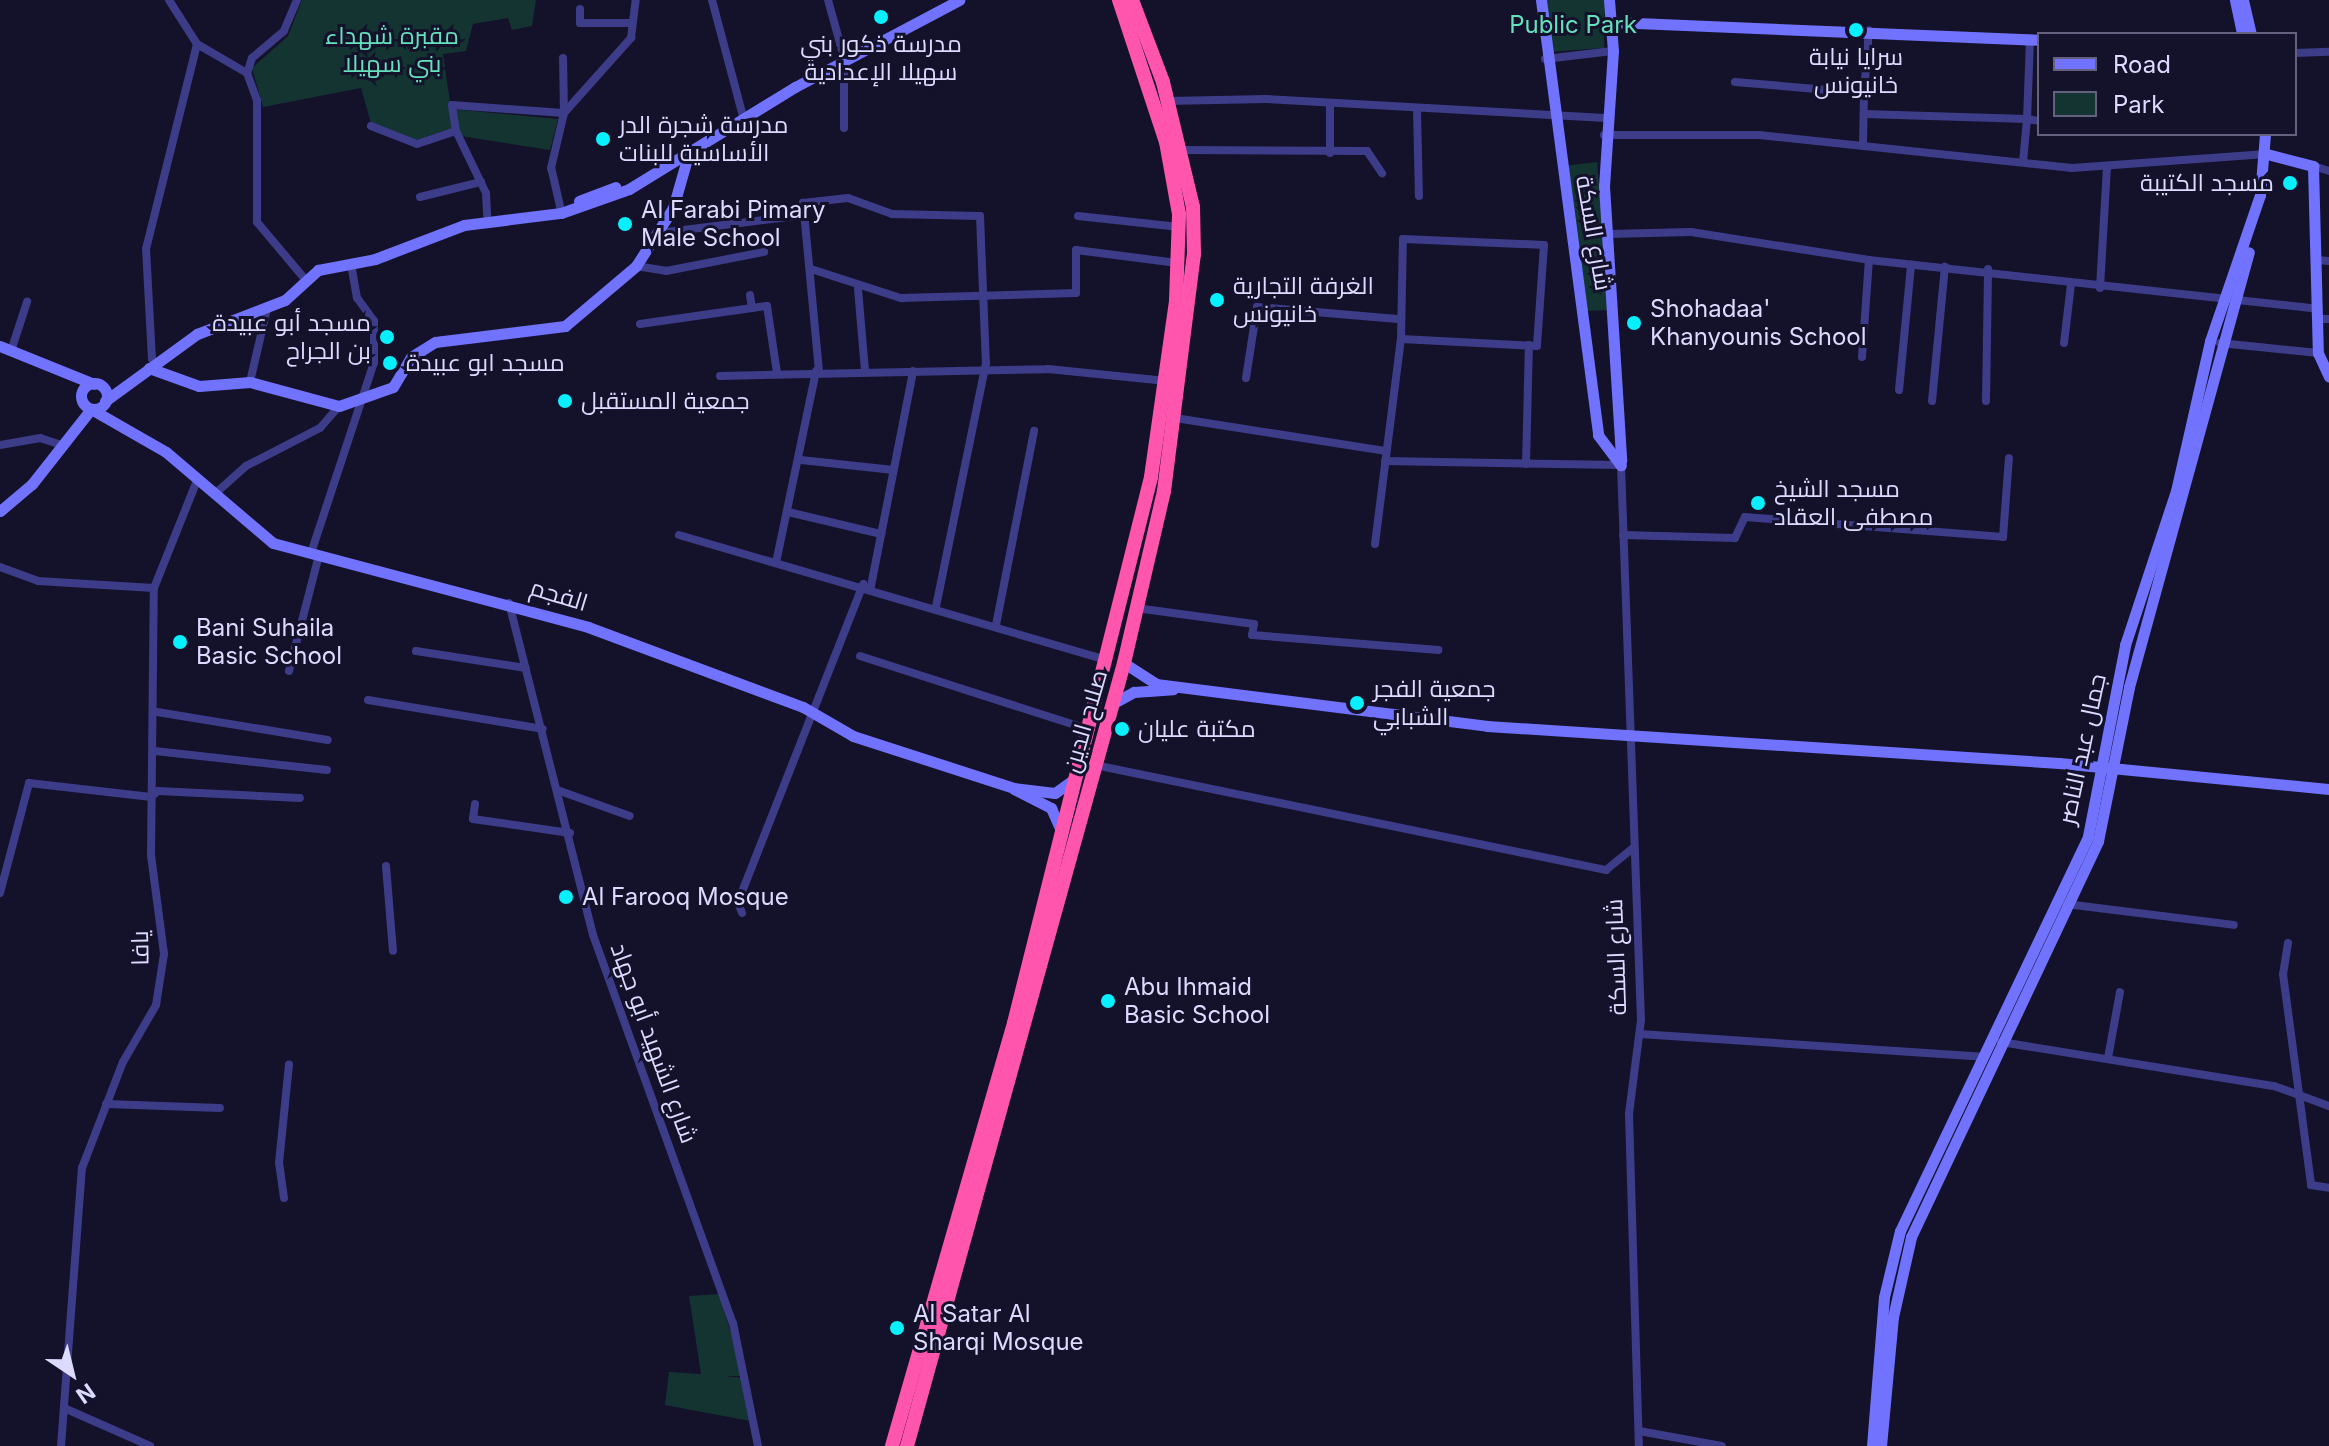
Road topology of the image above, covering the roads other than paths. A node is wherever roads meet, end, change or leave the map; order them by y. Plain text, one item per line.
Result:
1 (169, 0) edge
2 (297, 0) edge
3 (636, 0) edge
4 (712, 0) edge
5 (828, 0) edge
6 (950, 0) edge
7 (959, 0) edge
8 (1119, 0) edge
9 (1132, 0) edge
10 (1541, 0) edge
11 (1609, 0) edge
12 (2235, 0) edge
13 (2243, 0) edge
14 (580, 9) dead end
15 (1613, 22) junction
16 (632, 23) junction
17 (1869, 29) junction
18 (2242, 32) edge
19 (2251, 32) edge
20 (2034, 40) edge
21 (197, 44) junction
22 (1613, 51) junction
23 (2329, 52) edge
24 (2297, 53) edge
25 (844, 57) junction
26 (563, 58) dead end
27 (1544, 59) junction
28 (247, 73) junction
29 (1735, 82) dead end
30 (1864, 93) junction
31 (1167, 101) junction
32 (1330, 105) junction
33 (1417, 110) junction
34 (564, 113) junction
35 (742, 113) junction
36 (1864, 114) junction
37 (1553, 115) junction
38 (1605, 118) junction
39 (2027, 119) junction
40 (2037, 121) edge
41 (371, 126) dead end
42 (844, 128) dead end
43 (456, 131) junction
44 (1604, 135) junction
45 (2266, 136) edge
46 (2272, 136) edge
47 (1863, 146) junction
48 (1182, 150) junction
49 (689, 152) junction
50 (1330, 153) junction
51 (2270, 154) junction
52 (2023, 162) junction
53 (2313, 166) junction
54 (2107, 168) junction
55 (2329, 171) edge
56 (1382, 173) dead end
57 (481, 182) junction
58 (1419, 196) dead end
59 (420, 197) dead end
60 (560, 206) junction
61 (487, 215) junction
62 (803, 215) junction
63 (1078, 216) dead end
64 (1179, 227) dead end
65 (659, 233) junction
66 (1608, 234) junction
67 (764, 252) dead end
68 (1869, 260) junction
69 (2323, 260) edge
70 (1177, 263) dead end
71 (351, 264) junction
72 (1911, 265) junction
73 (636, 266) junction
74 (1945, 267) junction
75 (811, 269) junction
76 (1988, 269) junction
77 (302, 276) junction
78 (2071, 284) junction
79 (2100, 288) junction
80 (858, 289) junction
81 (983, 293) junction
82 (750, 295) dead end
83 (27, 302) dead end
84 (2228, 302) junction
85 (752, 308) junction
86 (267, 309) junction
87 (2321, 316) edge
88 (1397, 319) junction
89 (640, 324) dead end
90 (1401, 339) junction
91 (2215, 342) junction
92 (2064, 343) dead end
93 (1529, 345) junction
94 (6, 349) edge
95 (2318, 353) junction
96 (1862, 357) dead end
97 (148, 366) junction
98 (984, 369) junction
99 (818, 371) junction
100 (865, 371) junction
101 (913, 371) junction
102 (59, 373) junction
103 (777, 373) junction
104 (720, 376) dead end
105 (2329, 376) edge
106 (1246, 378) dead end
107 (129, 381) junction
108 (1166, 381) junction
109 (250, 382) junction
110 (96, 384) junction
111 (1899, 390) dead end
112 (367, 396) junction
113 (1932, 401) dead end
114 (1986, 401) dead end
115 (104, 402) junction
116 (85, 403) junction
117 (339, 406) junction
118 (1175, 418) junction
119 (112, 419) junction
120 (1034, 431) dead end
121 (0, 445) edge
122 (61, 445) junction
123 (1386, 456) junction
124 (2009, 458) dead end
125 (801, 460) junction
126 (1526, 464) junction
127 (1621, 465) junction
128 (893, 470) junction
129 (198, 478) junction
130 (1157, 488) junction
131 (217, 492) junction
132 (0, 511) edge
133 (788, 512) junction
134 (881, 534) junction
135 (679, 535) dead end
136 (1145, 535) junction
137 (1623, 535) junction
138 (1375, 544) dead end
139 (315, 554) junction
140 (777, 558) junction
141 (1, 572) edge
142 (867, 585) junction
143 (154, 588) junction
144 (509, 603) junction
145 (936, 607) junction
146 (1135, 608) junction
147 (996, 625) junction
148 (1438, 650) dead end
149 (416, 651) dead end
150 (860, 656) dead end
151 (1117, 662) junction
152 (526, 668) junction
153 (289, 671) dead end
154 (1178, 687) junction
155 (368, 700) dead end
156 (1112, 704) junction
157 (157, 712) junction
158 (816, 719) junction
159 (543, 729) junction
160 (1091, 730) junction
161 (1628, 738) junction
162 (328, 740) dead end
163 (155, 751) junction
164 (1095, 765) junction
165 (327, 770) dead end
166 (2111, 770) junction
167 (1079, 772) junction
168 (1014, 788) junction
169 (2329, 789) edge
170 (560, 791) junction
171 (151, 797) junction
172 (300, 798) dead end
173 (475, 804) dead end
174 (630, 816) dead end
175 (570, 833) junction
176 (1061, 838) junction
177 (1633, 848) junction
178 (386, 866) dead end
179 (0, 893) edge
180 (2057, 903) junction
181 (2070, 905) junction
182 (742, 913) dead end
183 (2234, 925) dead end
184 (2288, 943) dead end
185 (393, 951) dead end
186 (2120, 992) dead end
187 (1640, 1034) junction
188 (1995, 1040) junction
189 (1983, 1057) junction
190 (2108, 1058) junction
191 (289, 1065) dead end
192 (1003, 1085) junction
193 (2304, 1098) junction
194 (106, 1104) junction
195 (2329, 1106) edge
196 (220, 1108) dead end
197 (2329, 1188) edge
198 (284, 1198) dead end
199 (64, 1408) junction
200 (1639, 1431) junction
201 (61, 1446) edge
202 (150, 1446) edge
203 (758, 1446) edge
204 (892, 1446) edge
205 (907, 1446) edge
206 (1639, 1446) edge
207 (1722, 1446) edge
208 (1872, 1446) edge
209 (1881, 1446) edge

1 - 21 street
2 - 28 street
3 - 16 street
4 - 35 street
5 - 25 street
6 - 25 main road
7 - 25 main road
8 - 108 highway, صلاح الدين
9 - 31 highway, صلاح الدين
10 - 27 main road, شارع السكة
11 - 15 main road, شارع السكة
12 - 18 main road
13 - 19 main road
14 - 16 street
15 - 17 main road
15 - 22 main road, شارع السكة
16 - 34 street
17 - 20 main road
17 - 30 street
20 - 39 street
21 - 28 street
21 - 97 street
22 - 27 street
22 - 38 main road, شارع السكة
23 - 24 street
25 - 35 main road
25 - 42 street
25 - 49 main road
26 - 34 street
27 - 37 main road, شارع السكة
28 - 77 street
29 - 30 street
30 - 36 street
31 - 32 street
31 - 48 highway, صلاح الدين
32 - 33 street
32 - 50 street
33 - 37 street
33 - 58 street
34 - 43 street
34 - 60 street
35 - 60 main road
36 - 39 street
36 - 47 street
37 - 38 street
37 - 127 main road, شارع السكة
38 - 44 main road, شارع السكة
39 - 40 street
39 - 52 street
41 - 43 street
43 - 57 street
44 - 47 street
44 - 66 main road, شارع السكة
45 - 51 main road, جمال عبد الناصر
46 - 51 main road, جمال عبد الناصر
47 - 52 street
48 - 50 street
48 - 118 highway, صلاح الدين
49 - 65 main road
49 - 71 main road
50 - 56 street
51 - 53 main road
51 - 54 street
51 - 84 main road, جمال عبد الناصر
52 - 54 street
53 - 55 street
53 - 69 main road
54 - 79 street
57 - 59 street
57 - 61 street
60 - 61 main road
61 - 77 main road
62 - 65 street
62 - 75 street
62 - 81 street
63 - 64 street
65 - 73 main road
66 - 68 street
66 - 127 main road, شارع السكة
67 - 73 street
68 - 72 street
68 - 96 street
69 - 87 main road
70 - 81 street
71 - 77 main road
71 - 112 street
72 - 74 street
72 - 111 street
73 - 112 main road
74 - 76 street
74 - 113 street
75 - 80 street
75 - 99 street
76 - 78 street
76 - 114 street
77 - 86 main road
77 - 97 main road
78 - 79 street
78 - 92 street
79 - 84 street
80 - 81 street
80 - 100 street
81 - 98 street
82 - 85 street
83 - 94 street
84 - 87 street
84 - 91 main road, جمال عبد الناصر
85 - 89 street
85 - 103 street
86 - 97 main road
86 - 109 street
87 - 95 main road
88 - 90 street
88 - 93 street
88 - 106 street
90 - 93 street
90 - 123 street
91 - 95 street
91 - 166 main road, جمال عبد الناصر
93 - 126 street
94 - 102 main road
95 - 105 main road
97 - 107 main road
97 - 109 main road
98 - 101 street
98 - 108 street
98 - 145 street
99 - 100 street
99 - 103 street
99 - 125 street
100 - 101 street
101 - 128 street
102 - 110 main road
102 - 116 main road
103 - 104 street
107 - 110 main road
107 - 115 main road
108 - 130 highway, صلاح الدين
109 - 117 main road
110 - 115 main road
110 - 116 main road
112 - 117 main road
112 - 139 street
115 - 116 main road
115 - 119 main road
116 - 119 main road, الفجم
116 - 122 main road
117 - 131 street
118 - 123 street
118 - 130 highway, صلاح الدين
119 - 129 main road, الفجم
120 - 147 street
121 - 122 street
122 - 132 main road
123 - 126 street
123 - 138 street
124 - 137 street
125 - 128 street
125 - 133 street
126 - 127 street
127 - 137 street, شارع السكة
128 - 134 street
129 - 131 main road, الفجم
129 - 143 street, يافا
130 - 136 highway, صلاح الدين
131 - 139 main road, الفجم
133 - 134 street
133 - 140 street
134 - 142 street
135 - 140 street
136 - 146 highway, صلاح الدين
136 - 151 highway, صلاح الدين
137 - 161 street, شارع السكة
139 - 144 main road, الفجم
139 - 153 street
140 - 142 street
141 - 143 street
142 - 145 street
142 - 158 street
143 - 157 street, يافا
144 - 152 street, شارع الشهيد أبو جهاد
144 - 158 main road, الفجم
145 - 147 street
146 - 148 street
146 - 151 highway, صلاح الدين
147 - 151 street
149 - 152 street
150 - 160 street
151 - 154 main road
151 - 156 highway, صلاح الدين
151 - 160 highway, صلاح الدين
152 - 159 street, شارع الشهيد أبو جهاد
154 - 156 main road
154 - 161 main road
155 - 159 street
156 - 164 highway, صلاح الدين
157 - 162 street
157 - 163 street, يافا
158 - 168 main road, الفجم
158 - 182 street
159 - 170 street, شارع الشهيد أبو جهاد
160 - 167 highway, صلاح الدين
161 - 166 main road
161 - 177 street, شارع السكة
163 - 165 street
163 - 171 street, يافا
164 - 177 street
164 - 192 highway, صلاح الدين
166 - 169 main road
166 - 180 main road, جمال عبد الناصر
166 - 181 main road, جمال عبد الناصر
167 - 168 main road
167 - 176 highway, صلاح الدين
168 - 176 main road
170 - 174 street
170 - 175 street, شارع الشهيد أبو جهاد
171 - 172 street
171 - 179 street
171 - 194 street, يافا
173 - 175 street
175 - 203 street, شارع الشهيد أبو جهاد
176 - 192 highway, صلاح الدين
177 - 187 street, شارع السكة
178 - 185 street
180 - 181 street
180 - 188 main road, جمال عبد الناصر
181 - 183 street
181 - 188 main road, جمال عبد الناصر
184 - 193 street
186 - 190 street
187 - 189 street
187 - 200 street, شارع السكة
188 - 189 main road, جمال عبد الناصر
188 - 190 street
188 - 209 main road, جمال عبد الناصر
189 - 208 main road, جمال عبد الناصر
190 - 193 street
191 - 198 street
192 - 204 highway, صلاح الدين
192 - 205 highway, صلاح الدين
193 - 195 street
193 - 197 street
194 - 196 street
194 - 199 street, يافا
199 - 201 street, يافا
199 - 202 street
200 - 206 street, شارع السكة
200 - 207 street

